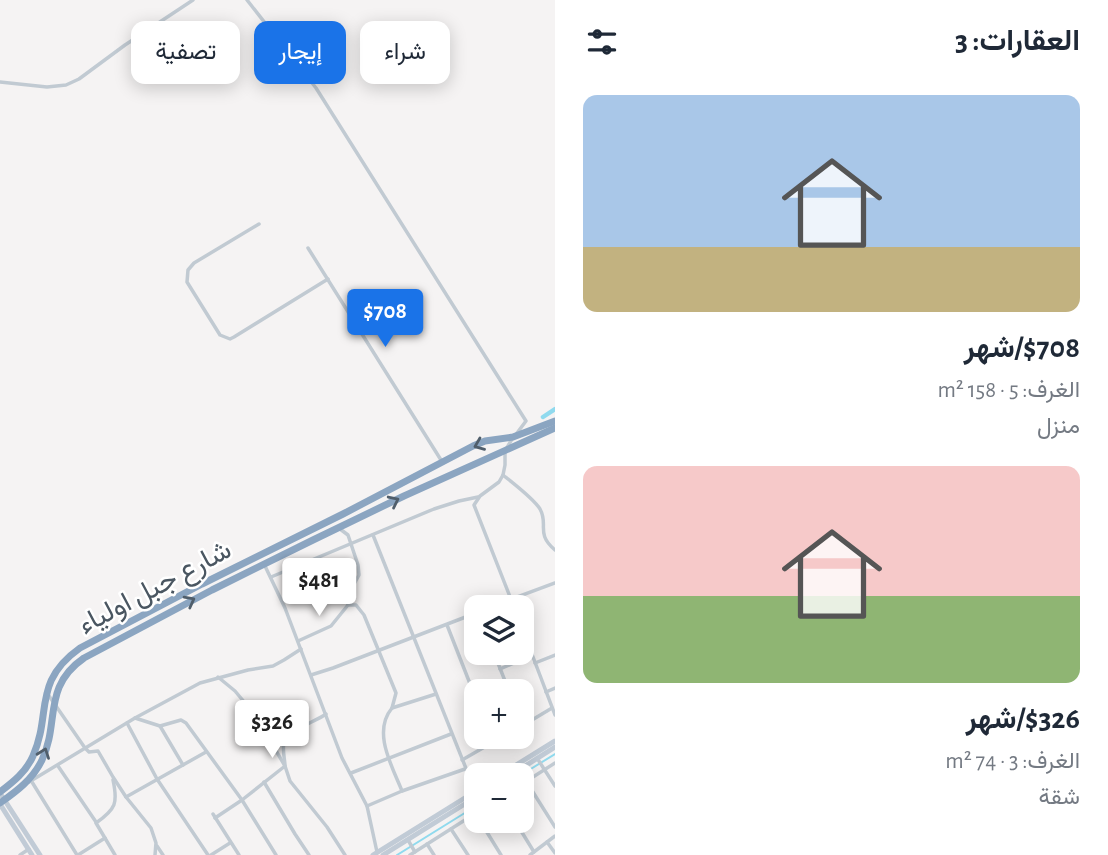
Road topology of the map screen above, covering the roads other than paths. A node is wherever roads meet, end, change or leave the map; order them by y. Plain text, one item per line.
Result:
1 (193, 0) edge
2 (247, 0) edge
3 (0, 82) edge
4 (259, 223) dead end
5 (308, 248) dead end
6 (328, 279) junction
7 (555, 421) edge
8 (555, 428) edge
9 (513, 438) junction
10 (505, 451) junction
11 (443, 462) junction
12 (503, 475) junction
13 (480, 496) junction
14 (338, 528) junction
15 (373, 535) junction
16 (351, 544) junction
17 (555, 550) edge
18 (264, 564) junction
19 (271, 577) junction
20 (555, 583) edge
21 (509, 595) edge
22 (522, 595) edge
23 (348, 605) junction
24 (464, 618) edge
25 (447, 625) junction
26 (413, 637) junction
27 (298, 641) junction
28 (301, 649) junction
29 (379, 650) junction
30 (555, 655) edge
31 (535, 663) joint
32 (499, 665) edge
33 (507, 665) edge
34 (500, 668) junction
35 (311, 675) junction
36 (218, 677) junction
37 (468, 679) edge
38 (504, 679) edge
39 (555, 688) edge
40 (46, 691) junction
41 (546, 692) junction
42 (436, 694) junction
43 (54, 703) junction
44 (392, 708) junction
45 (552, 709) junction
46 (326, 714) junction
47 (555, 715) edge
48 (135, 718) junction
49 (534, 719) edge
50 (127, 723) junction
51 (160, 726) junction
52 (451, 734) junction
53 (555, 741) edge
54 (555, 747) edge
55 (85, 748) junction
56 (477, 749) edge
57 (206, 752) junction
58 (536, 756) junction
59 (389, 758) junction
60 (462, 760) junction
61 (523, 763) edge
62 (526, 763) edge
63 (555, 764) edge
64 (58, 765) junction
65 (183, 765) junction
66 (285, 766) junction
67 (464, 766) edge
68 (464, 769) edge
69 (545, 769) junction
70 (351, 773) junction
71 (534, 776) edge
72 (113, 777) junction
73 (157, 779) junction
74 (29, 782) junction
75 (264, 782) junction
76 (555, 786) edge
77 (402, 791) junction
78 (126, 797) junction
79 (534, 797) edge
80 (1, 798) edge
81 (242, 800) junction
82 (464, 800) edge
83 (464, 805) edge
84 (367, 806) junction
85 (464, 821) edge
86 (96, 822) junction
87 (555, 827) edge
88 (451, 829) junction
89 (487, 833) edge
90 (521, 833) edge
91 (555, 836) edge
92 (105, 838) junction
93 (408, 840) junction
94 (547, 842) junction
95 (231, 843) junction
96 (427, 844) junction
97 (157, 846) junction
98 (31, 852) edge
99 (415, 852) junction
100 (532, 853) edge
101 (555, 853) edge
102 (378, 854) edge
103 (20, 855) edge
104 (40, 855) edge
105 (78, 855) edge
106 (115, 855) edge
107 (155, 855) edge
108 (163, 855) edge
109 (209, 855) edge
110 (239, 855) edge
111 (275, 855) edge
112 (309, 855) edge
113 (345, 855) edge
114 (410, 855) edge
115 (434, 855) edge
116 (468, 855) edge
117 (501, 855) edge

1 - 3 street
2 - 9 street
4 - 6 street
5 - 6 street
6 - 11 street
7 - 9 highway, شارع جبل اولياء
8 - 10 highway, شارع جبل اولياء
9 - 10 street
9 -> 11 highway, شارع جبل اولياء
10 - 12 street
14 -> 10 highway, شارع جبل اولياء
11 - 40 highway, شارع جبل اولياء
12 - 13 street
12 - 17 street
13 - 15 street
13 - 21 street
14 - 16 street
14 - 18 highway, شارع جبل اولياء
15 - 16 street
15 - 26 street
16 - 19 street
16 - 23 street
18 - 19 street
43 -> 18 highway, شارع جبل اولياء
19 - 27 street
20 - 22 street
23 - 27 street
23 - 29 street
24 - 25 street
25 - 26 street
25 - 37 street
26 - 29 street
26 - 42 street
27 - 28 street
28 - 35 street
28 - 36 street
29 - 35 street
29 - 44 street
30 - 31 street
31 - 41 street
32 - 34 street
33 - 34 street
34 - 38 street
35 - 46 street
36 - 48 street
36 - 66 street
39 - 41 street
40 - 43 street
40 - 80 highway, شارع جبل اولياء
41 - 45 street
42 - 44 street
42 - 52 street
43 - 55 street
74 -> 43 highway, شارع جبل اولياء
44 - 59 street
45 - 47 street
45 - 49 street
46 - 66 street
46 - 70 street
48 - 50 street
48 - 51 street
50 - 55 street
50 - 73 street
51 - 57 street
51 - 65 street
52 - 59 street
52 - 60 street
53 - 58 street
54 - 58 street
55 - 64 street
55 - 72 street
56 - 60 street
57 - 65 street
57 - 81 street
58 - 61 street
58 - 62 street
58 - 69 street
59 - 70 street
59 - 77 street
60 - 67 street
63 - 69 street
64 - 74 street
64 - 86 street
65 - 73 street
66 - 75 street
66 - 113 street
68 - 77 street
69 - 71 street
69 - 76 street
70 - 84 street
72 - 78 street
72 - 86 street
73 - 78 street
73 - 109 street
74 - 80 highway, شارع جبل اولياء
74 - 105 street
75 - 81 street
75 - 112 street
77 - 84 street
78 - 97 street
79 - 87 street
80 - 98 street
80 - 104 street
81 - 95 street
81 - 111 street
82 - 102 street
83 - 93 street
84 - 102 street
85 - 88 street
86 - 92 street
88 - 96 street
88 - 116 street
89 - 117 street
90 - 100 street
91 - 94 street
92 - 105 street
92 - 106 street
93 - 99 street
93 - 102 street
94 - 100 street
94 - 101 street
95 - 109 street
95 - 110 street
96 - 99 street
96 - 115 street
97 - 107 street
97 - 108 street
98 - 103 street
99 - 114 street

